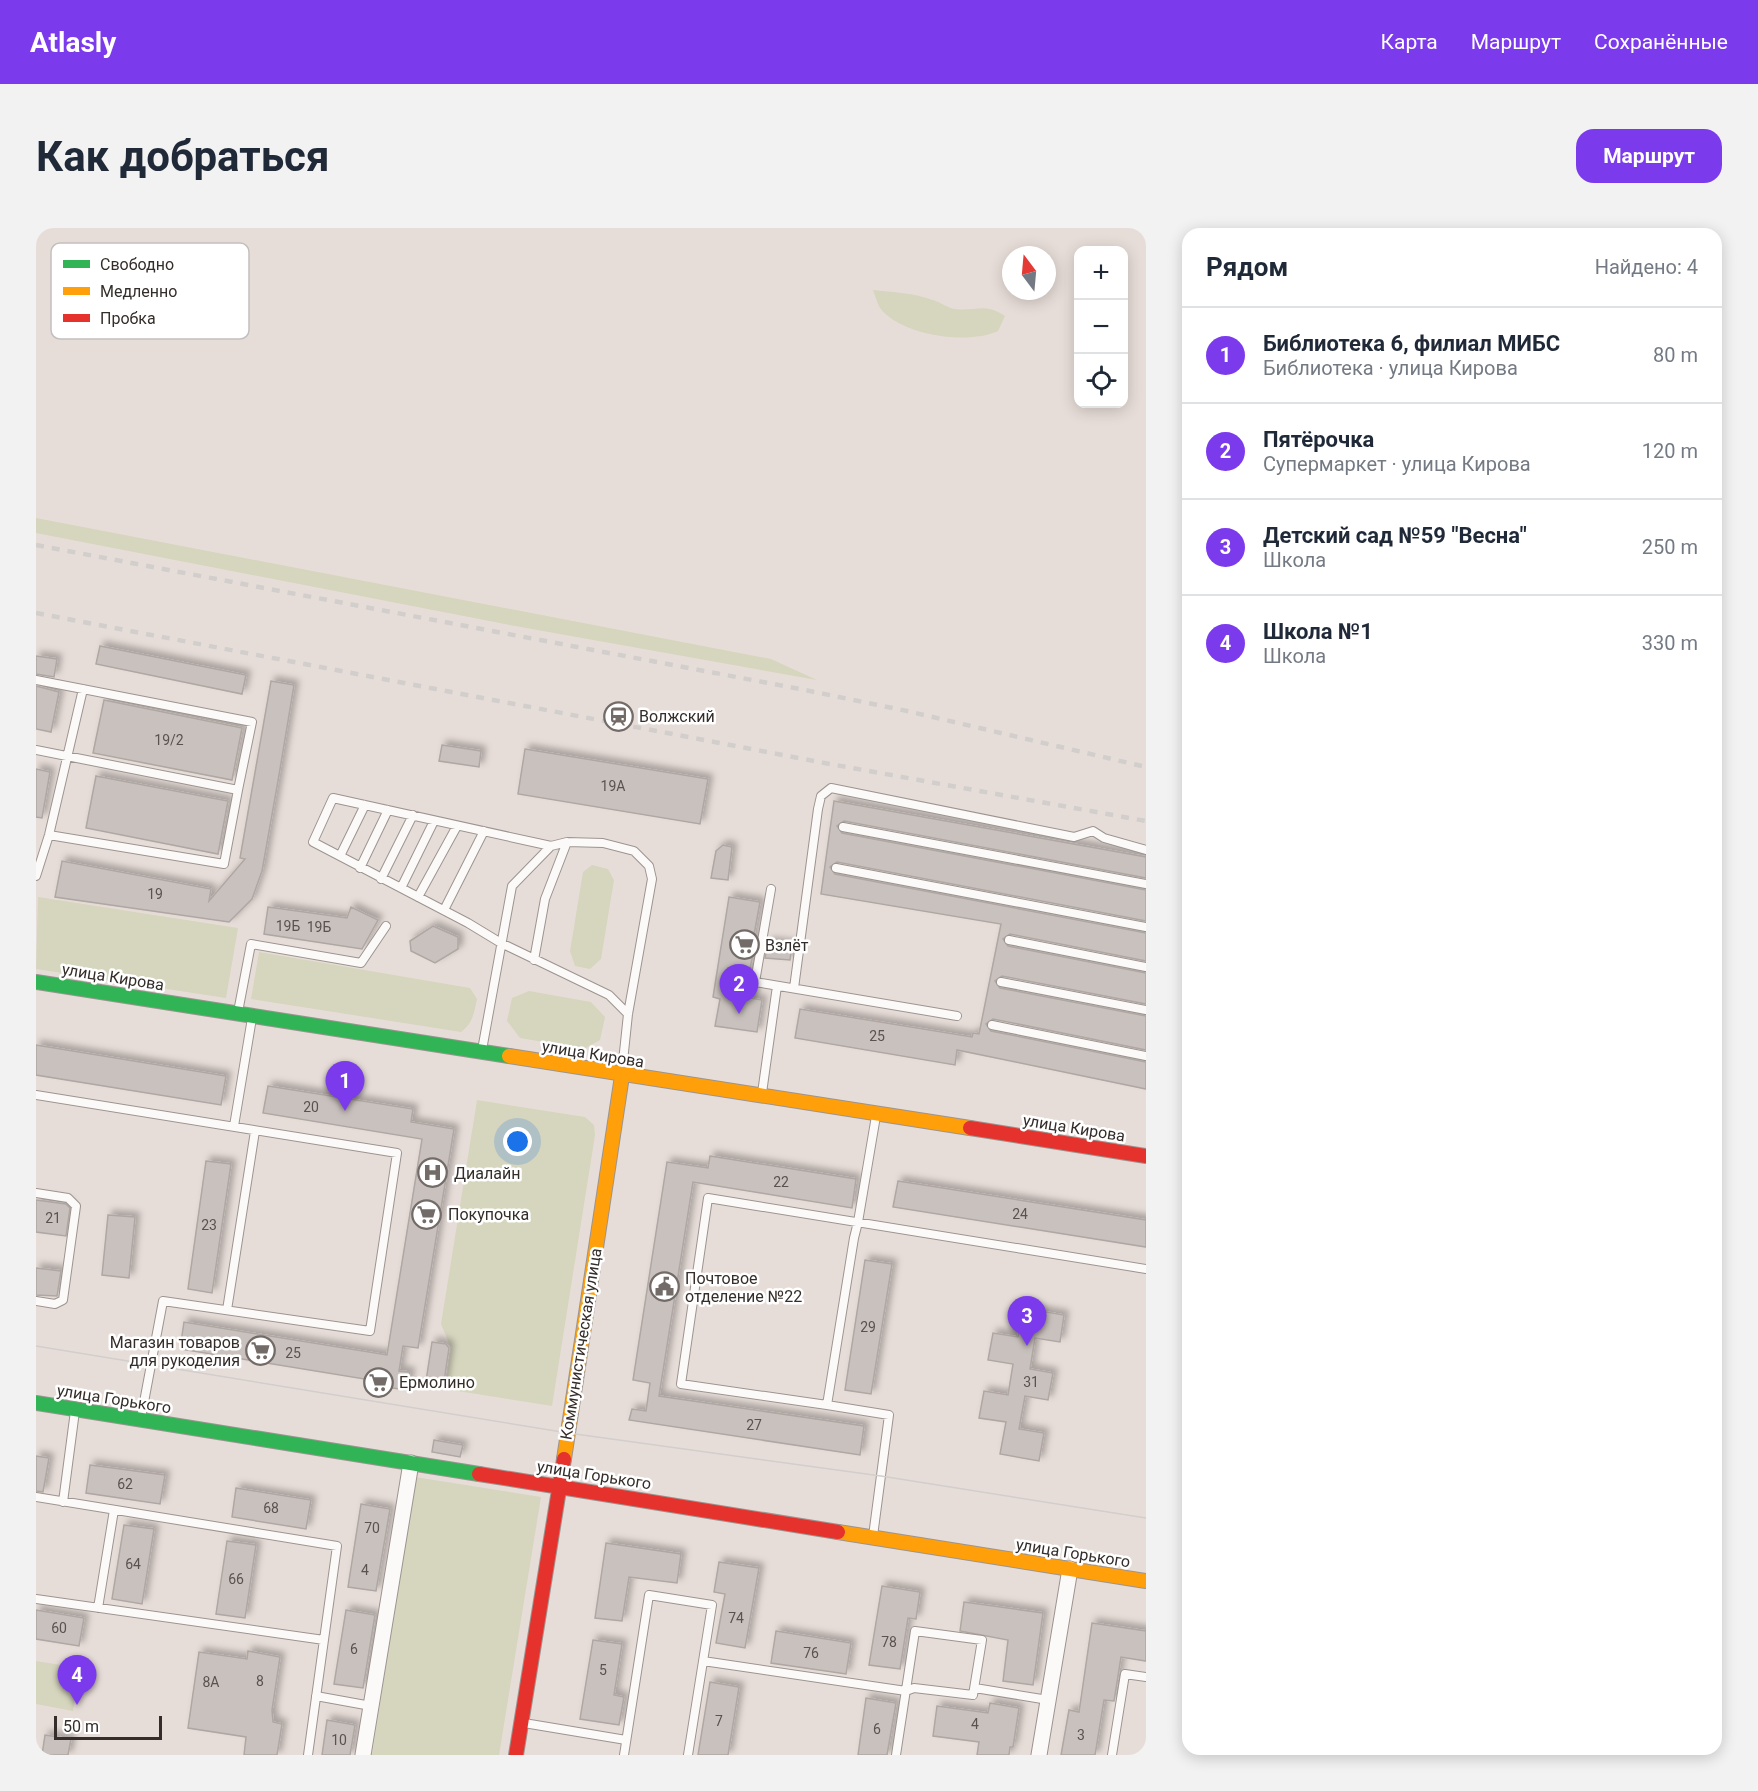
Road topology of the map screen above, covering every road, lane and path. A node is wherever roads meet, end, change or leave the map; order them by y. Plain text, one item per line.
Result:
1 (36, 680) edge
2 (83, 689) junction
3 (36, 750) edge
4 (67, 756) junction
5 (238, 790) junction
6 (365, 805) junction
7 (388, 810) junction
8 (413, 815) junction
9 (434, 821) junction
10 (456, 826) junction
11 (843, 826) dead end
12 (484, 831) junction
13 (49, 835) junction
14 (567, 842) junction
15 (551, 846) junction
16 (1146, 850) edge
17 (340, 856) junction
18 (360, 868) junction
19 (836, 868) dead end
20 (36, 876) edge
21 (381, 879) junction
22 (1146, 884) edge
23 (401, 888) junction
24 (771, 889) dead end
25 (418, 897) junction
26 (444, 910) junction
27 (386, 926) dead end
28 (1146, 927) edge
29 (1009, 940) dead end
30 (501, 943) junction
31 (534, 960) junction
32 (1146, 967) edge
33 (1001, 981) dead end
34 (36, 982) edge
35 (777, 986) junction
36 (794, 988) junction
37 (1146, 1010) edge
38 (238, 1014) junction
39 (628, 1014) junction
40 (253, 1016) junction
41 (957, 1016) dead end
42 (992, 1025) dead end
43 (482, 1052) junction
44 (1146, 1056) edge
45 (622, 1076) junction
46 (762, 1094) junction
47 (36, 1095) edge
48 (876, 1114) junction
49 (234, 1126) junction
50 (255, 1131) junction
51 (1146, 1156) edge
52 (36, 1193) edge
53 (858, 1221) junction
54 (1146, 1269) edge
55 (36, 1300) edge
56 (227, 1310) junction
57 (36, 1403) edge
58 (827, 1405) junction
59 (75, 1409) junction
60 (141, 1420) junction
61 (411, 1463) junction
62 (560, 1486) junction
63 (36, 1497) edge
64 (63, 1502) junction
65 (114, 1510) junction
66 (872, 1539) junction
67 (1070, 1569) junction
68 (1146, 1581) edge
69 (36, 1599) edge
70 (98, 1608) junction
71 (324, 1640) junction
72 (703, 1661) junction
73 (1146, 1677) edge
74 (975, 1688) junction
75 (906, 1691) junction
76 (316, 1696) junction
77 (1048, 1700) junction
78 (371, 1706) junction
79 (521, 1723) junction
80 (626, 1740) junction
81 (308, 1755) edge
82 (363, 1755) edge
83 (516, 1755) edge
84 (624, 1755) edge
85 (688, 1755) edge
86 (897, 1755) edge
87 (1039, 1755) edge
88 (1112, 1755) edge

1 - 2 lane
2 - 4 lane
2 - 5 lane
3 - 4 lane
4 - 5 lane
4 - 13 lane
5 - 13 lane
6 - 7 lane
6 - 17 lane
6 - 17 lane
7 - 8 lane
7 - 18 lane
8 - 9 lane
8 - 21 lane
9 - 10 lane
9 - 23 lane
10 - 12 lane
10 - 25 lane
11 - 22 lane
12 - 15 lane
12 - 26 lane
13 - 20 lane
14 - 15 lane
14 - 31 lane
14 - 39 lane
15 - 30 lane
16 - 36 lane
17 - 18 lane
18 - 21 lane
19 - 28 lane
21 - 23 lane
23 - 25 lane
24 - 35 lane
25 - 26 lane
26 - 30 lane
27 - 38 lane
29 - 32 lane
30 - 31 lane
30 - 43 lane
31 - 39 lane
33 - 37 lane
34 - 38 street, улица Кирова
35 - 36 lane
35 - 46 lane
36 - 41 lane
38 - 40 street, улица Кирова
39 - 45 lane
40 - 43 street, улица Кирова
40 - 49 lane
42 - 44 lane
43 - 45 street, улица Кирова
45 - 46 street, улица Кирова
45 - 62 street, Коммунистическая улица
46 - 48 street, улица Кирова
47 - 49 lane
48 - 51 street, улица Кирова
48 - 53 lane
49 - 50 lane
50 - 56 lane
50 - 56 lane
52 - 55 lane
53 - 54 lane
53 - 58 lane
53 - 58 lane
56 - 60 lane
57 - 59 street, улица Горького
58 - 66 lane
59 - 60 street, улица Горького
59 - 64 lane
60 - 61 street, улица Горького
61 - 62 street, улица Горького
61 - 78 street
62 - 66 street, улица Горького
62 - 79 street, Коммунистическая улица
63 - 64 lane
64 - 65 lane
65 - 70 lane
65 - 71 lane
66 - 67 street, улица Горького
67 - 68 street, улица Горького
67 - 77 street
69 - 70 lane
70 - 71 lane
71 - 76 lane
72 - 75 lane
72 - 80 lane
72 - 85 lane
73 - 88 lane
74 - 75 lane
74 - 75 lane
74 - 77 lane
75 - 86 lane
76 - 78 lane
76 - 81 lane
77 - 87 street
78 - 82 street
79 - 80 lane
79 - 83 street, Коммунистическая улица
80 - 84 lane

